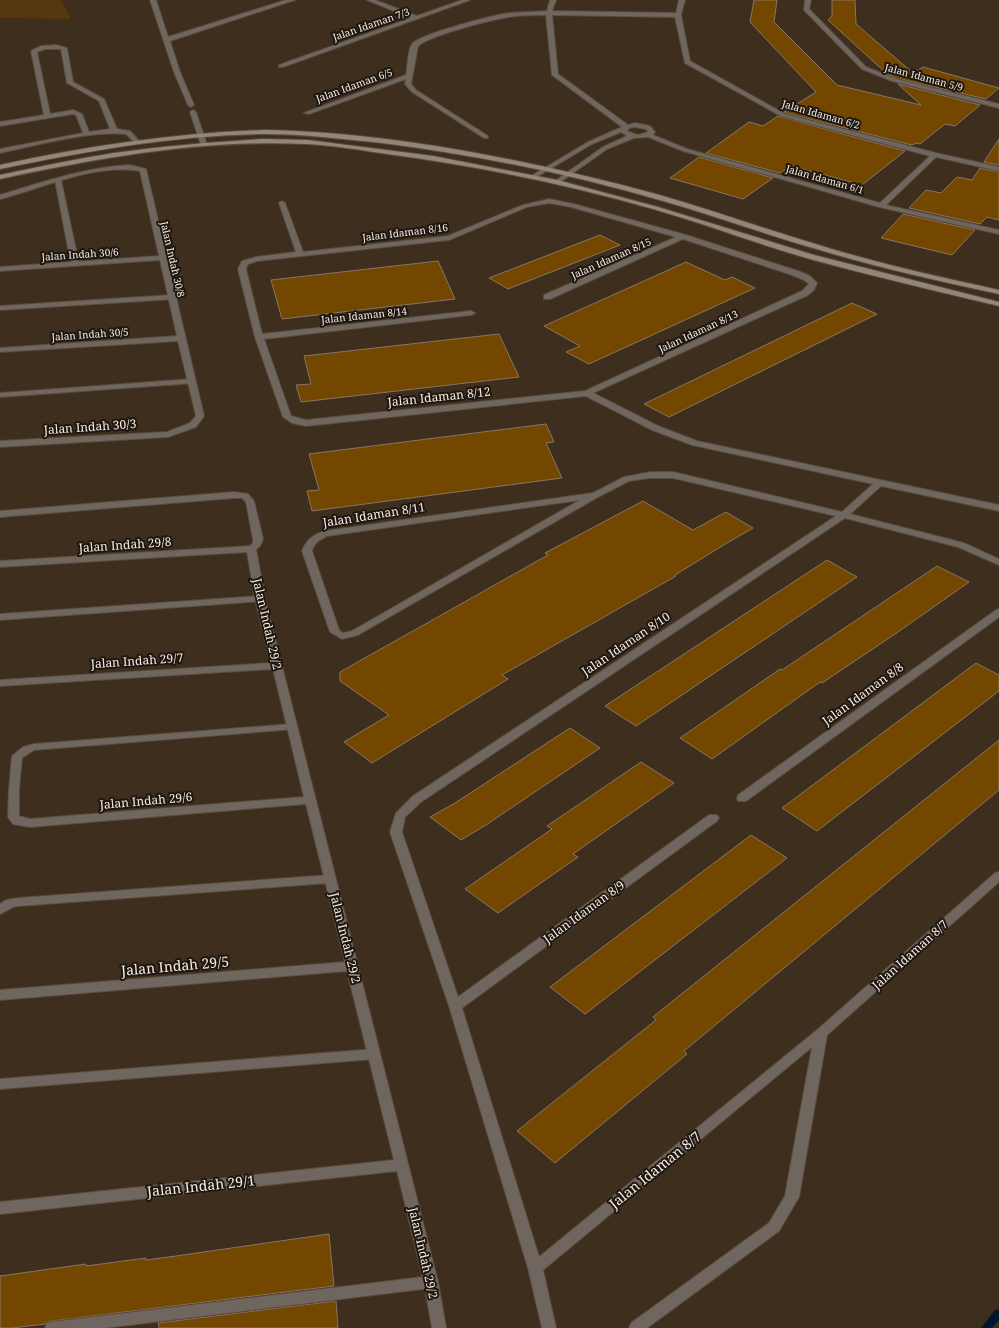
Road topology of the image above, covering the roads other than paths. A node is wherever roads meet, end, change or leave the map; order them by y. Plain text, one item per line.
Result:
1 (153, 0) edge
2 (292, 0) edge
3 (370, 0) edge
4 (467, 0) edge
5 (553, 0) edge
6 (682, 0) edge
7 (808, 0) edge
8 (549, 13) junction
9 (678, 15) junction
10 (417, 18) junction
11 (166, 40) junction
12 (281, 66) dead end
13 (408, 76) junction
14 (191, 105) dead end
15 (999, 106) edge
16 (193, 112) dead end
17 (307, 113) dead end
18 (47, 115) junction
19 (0, 124) edge
20 (626, 128) junction
21 (114, 131) junction
22 (87, 134) junction
23 (201, 135) junction
24 (648, 135) junction
25 (634, 136) junction
26 (486, 137) dead end
27 (137, 142) junction
28 (204, 145) junction
29 (0, 151) edge
30 (935, 155) junction
31 (0, 167) edge
32 (545, 169) junction
33 (999, 169) edge
34 (566, 174) junction
35 (533, 177) junction
36 (0, 178) edge
37 (58, 180) junction
38 (557, 182) junction
39 (0, 197) edge
40 (282, 203) dead end
41 (881, 206) junction
42 (999, 232) edge
43 (683, 237) junction
44 (300, 254) junction
45 (162, 258) junction
46 (75, 264) junction
47 (0, 269) edge
48 (999, 292) edge
49 (172, 297) junction
50 (547, 297) dead end
51 (999, 304) edge
52 (0, 308) edge
53 (471, 313) dead end
54 (259, 337) junction
55 (181, 338) junction
56 (0, 350) edge
57 (192, 381) junction
58 (587, 393) junction
59 (0, 395) edge
60 (182, 430) joint
61 (0, 444) edge
62 (879, 483) junction
63 (595, 495) junction
64 (999, 508) edge
65 (0, 514) edge
66 (844, 515) junction
67 (251, 549) junction
68 (999, 562) edge
69 (0, 564) edge
70 (260, 599) junction
71 (999, 612) edge
72 (0, 617) edge
73 (276, 666) junction
74 (0, 683) edge
75 (292, 727) junction
76 (742, 798) dead end
77 (310, 800) junction
78 (713, 818) dead end
79 (999, 876) edge
80 (330, 878) junction
81 (0, 910) edge
82 (352, 966) junction
83 (0, 995) edge
84 (455, 1006) junction
85 (822, 1034) junction
86 (374, 1054) junction
87 (0, 1084) edge
88 (402, 1165) junction
89 (0, 1208) edge
90 (535, 1268) junction
91 (431, 1282) junction
92 (52, 1328) edge
93 (439, 1328) edge
94 (549, 1328) edge
95 (636, 1328) edge

1 - 11 street
2 - 11 street
3 - 10 street
4 - 10 street, Jalan Idaman 7/3
5 - 8 street
6 - 9 street, Jalan Idaman 6/2
7 - 15 street, Jalan Idaman 5/9
8 - 9 street
8 - 13 street
8 - 20 street
9 - 30 street, Jalan Idaman 6/2
10 - 12 street, Jalan Idaman 7/3
11 - 14 street
13 - 17 street, Jalan Idaman 6/5
13 - 26 street
16 - 23 street
18 - 19 street
18 - 21 street
18 - 22 street
20 - 24 street
20 - 25 street
20 - 32 street
21 - 22 street
21 - 27 street
22 - 29 street
23 - 27 main road
23 - 28 street
23 - 32 main road
24 - 25 street
24 - 41 street, Jalan Idaman 6/1
25 - 34 street
27 - 31 main road
28 - 35 main road
28 - 36 main road
30 - 33 street, Jalan Idaman 6/2
30 - 41 street
32 - 34 main road
32 - 35 street
34 - 38 street
34 - 48 main road
35 - 38 main road
37 - 39 street
37 - 45 street, Jalan Indah 30/8
37 - 46 street
38 - 51 main road
40 - 44 street
41 - 42 street, Jalan Idaman 6/1
43 - 44 street, Jalan Idaman 8/16
43 - 50 street, Jalan Idaman 8/15
43 - 58 street, Jalan Idaman 8/13
44 - 54 street, Jalan Idaman 8/16
45 - 46 street, Jalan Indah 30/6
45 - 49 street, Jalan Indah 30/8
46 - 47 street, Jalan Indah 30/6
49 - 52 street
49 - 55 street, Jalan Indah 30/8
53 - 54 street, Jalan Idaman 8/14
54 - 58 street, Jalan Idaman 8/12
55 - 56 street, Jalan Indah 30/5
55 - 57 street, Jalan Indah 30/8
57 - 59 street
57 - 60 street, Jalan Indah 30/8
58 - 62 street
60 - 61 street, Jalan Indah 30/3
62 - 64 street
62 - 66 street, Jalan Idaman 8/10
63 - 63 street, Jalan Idaman 8/11
63 - 66 street, Jalan Idaman 8/11
65 - 67 street
66 - 68 street, Jalan Idaman 8/11
66 - 84 street, Jalan Idaman 8/10
67 - 69 street, Jalan Indah 29/8
67 - 70 street, Jalan Indah 29/2
70 - 72 street
70 - 73 street, Jalan Indah 29/2
71 - 76 street, Jalan Idaman 8/8
73 - 74 street, Jalan Indah 29/7
73 - 75 street, Jalan Indah 29/2
75 - 77 street, Jalan Indah 29/2
75 - 77 street, Jalan Indah 29/6
77 - 80 street, Jalan Indah 29/2
78 - 84 street, Jalan Idaman 8/9
79 - 85 street, Jalan Idaman 8/7
80 - 81 street
80 - 82 street, Jalan Indah 29/2
82 - 83 street, Jalan Indah 29/5
82 - 86 street, Jalan Indah 29/2
84 - 90 street
85 - 90 street, Jalan Idaman 8/7
85 - 95 street
86 - 87 street
86 - 88 street, Jalan Indah 29/2
88 - 89 street, Jalan Indah 29/1
88 - 91 street, Jalan Indah 29/2
90 - 94 street
91 - 92 street
91 - 93 street, Jalan Indah 29/2

